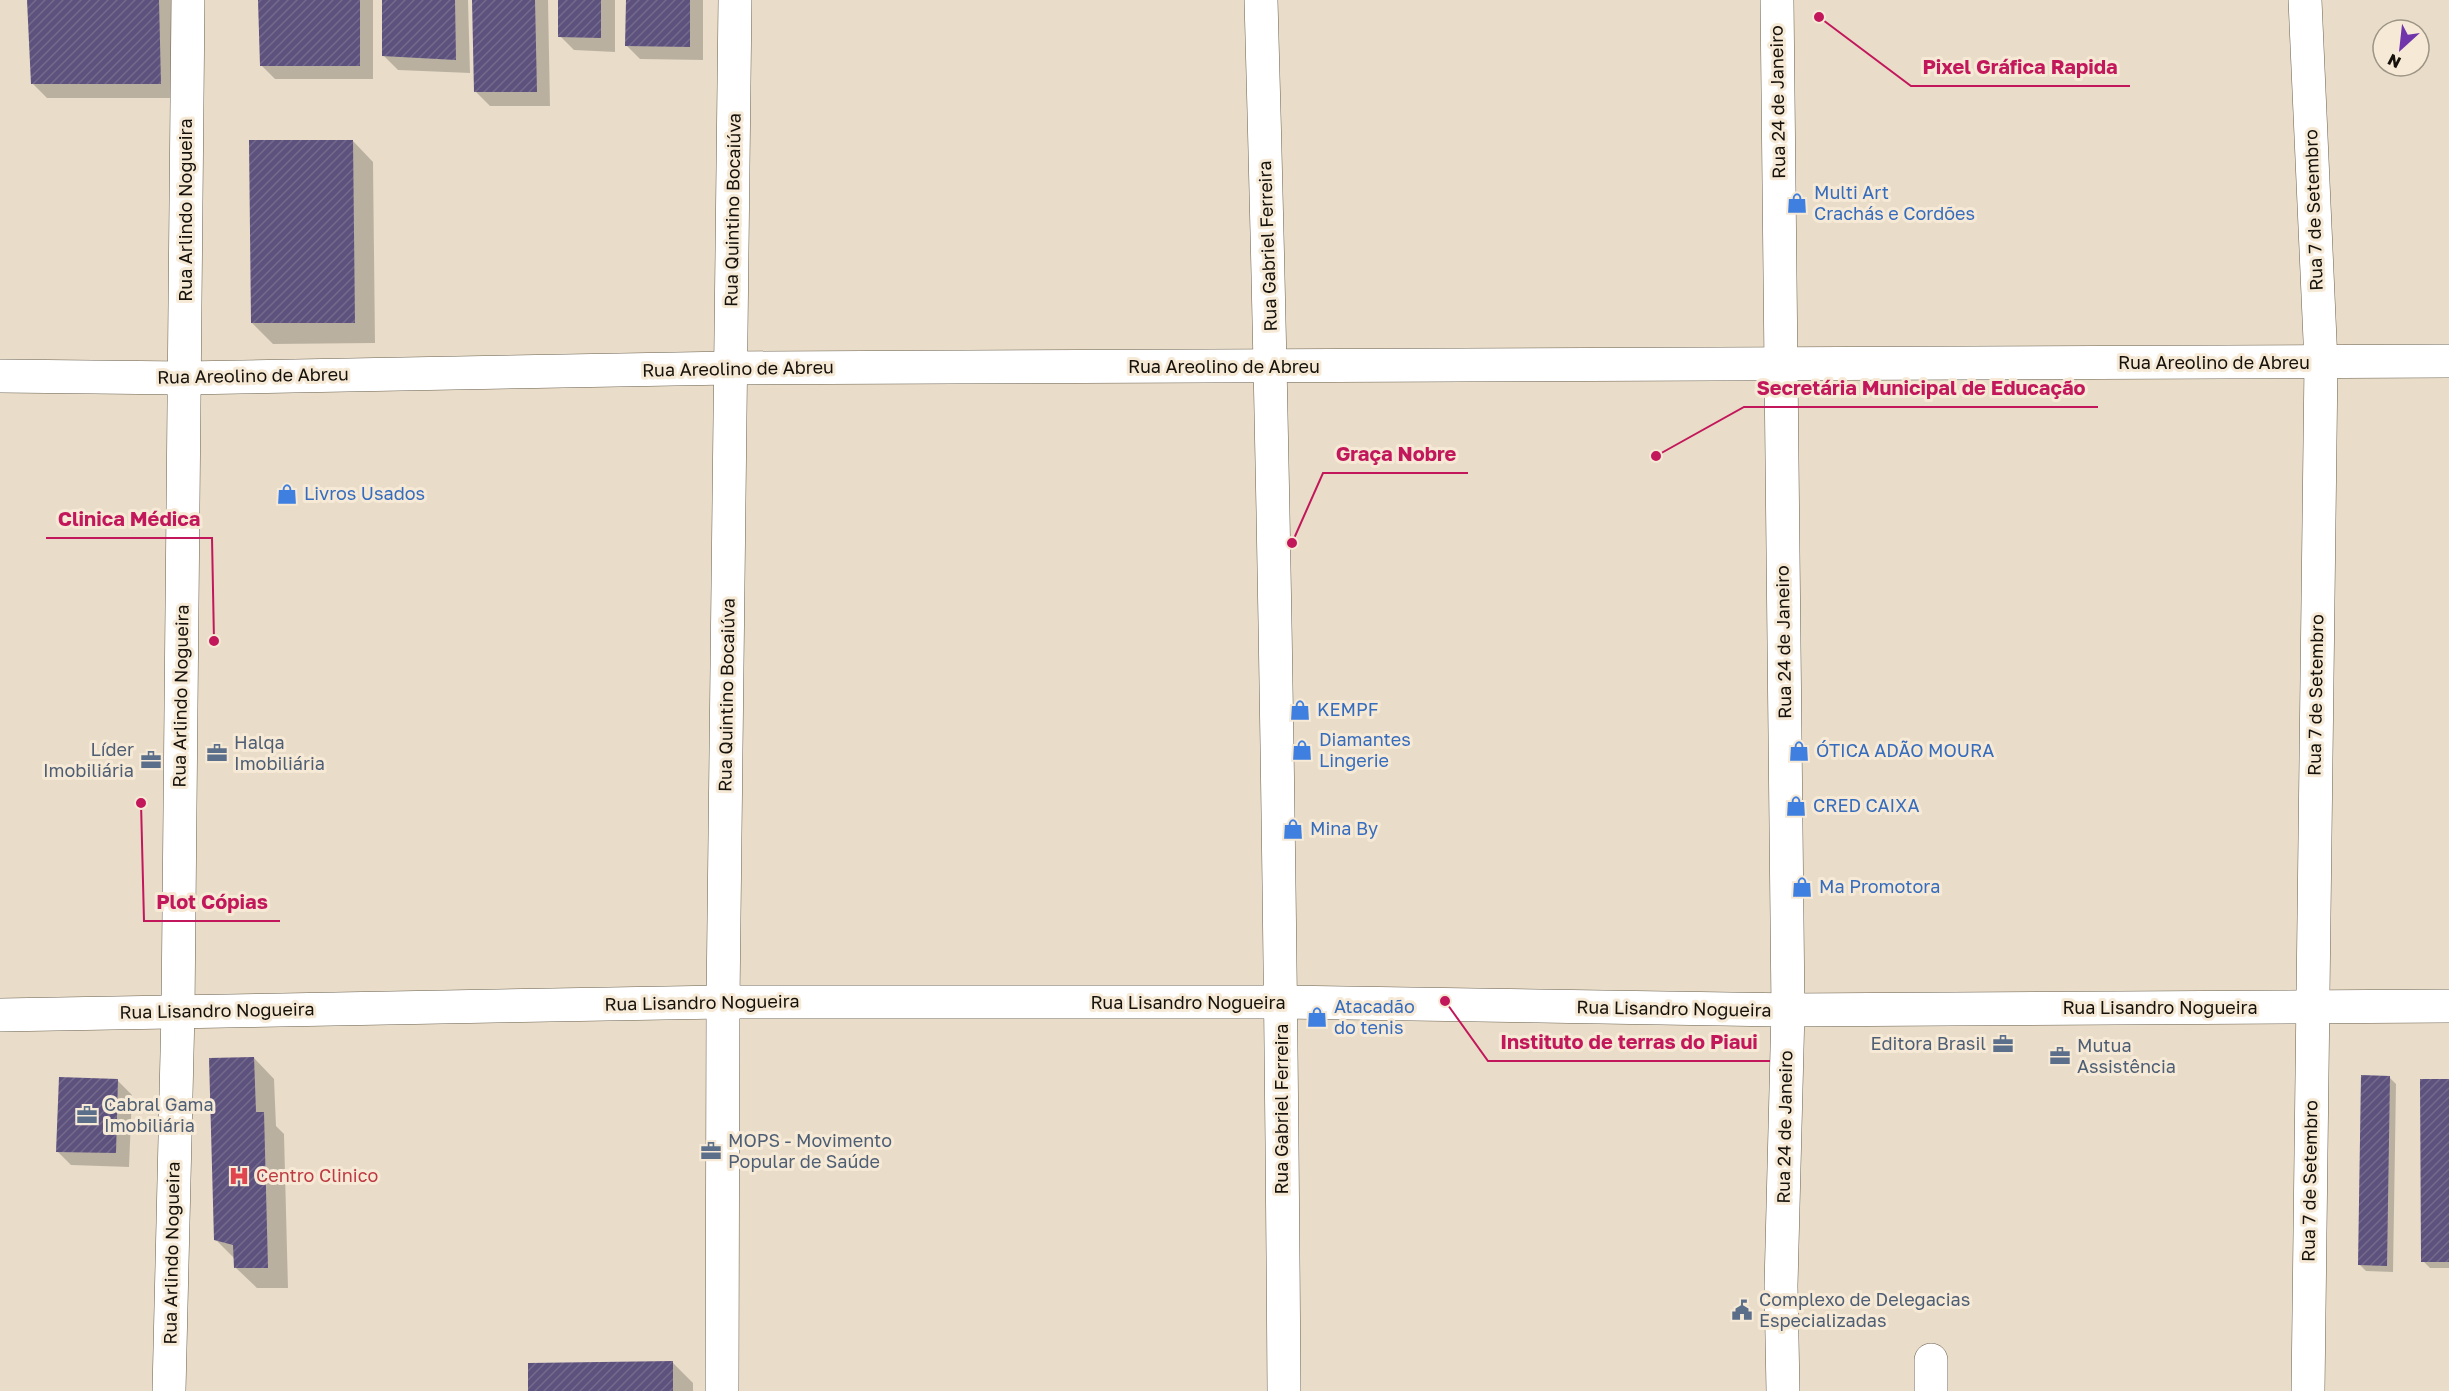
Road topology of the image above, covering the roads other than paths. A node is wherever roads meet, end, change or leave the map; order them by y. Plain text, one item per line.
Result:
1 (188, 0) edge
2 (735, 0) edge
3 (1261, 0) edge
4 (1777, 0) edge
5 (2305, 0) edge
6 (2449, 361) edge
7 (2321, 363) junction
8 (1781, 365) junction
9 (1272, 366) junction
10 (731, 368) junction
11 (0, 376) edge
12 (185, 378) junction
13 (723, 1002) junction
14 (1282, 1002) junction
15 (2449, 1006) edge
16 (2312, 1007) junction
17 (1788, 1010) junction
18 (178, 1011) junction
19 (0, 1014) edge
20 (169, 1391) edge
21 (722, 1391) edge
22 (1284, 1391) edge
23 (1783, 1391) edge
24 (2308, 1391) edge

1 - 12 street, Rua Arlindo Nogueira
2 - 10 street, Rua Quintino Bocaiúva
3 - 9 street, Rua Gabriel Ferreira
4 - 8 street, Rua 24 de Janeiro
5 - 7 street, Rua 7 de Setembro
6 - 7 street, Rua Areolino de Abreu
7 - 8 street, Rua Areolino de Abreu
7 - 16 street, Rua 7 de Setembro
8 - 9 street, Rua Areolino de Abreu
8 - 17 street, Rua 24 de Janeiro
9 - 10 street, Rua Areolino de Abreu
9 - 14 street, Rua Gabriel Ferreira
10 - 12 street, Rua Areolino de Abreu
10 - 13 street, Rua Quintino Bocaiúva
11 - 12 street, Rua Areolino de Abreu
12 - 18 street, Rua Arlindo Nogueira
13 - 14 street, Rua Lisandro Nogueira
13 - 18 street, Rua Lisandro Nogueira
13 - 21 street, Rua Quintino Bocaiúva
14 - 17 street, Rua Lisandro Nogueira
14 - 22 street, Rua Gabriel Ferreira
15 - 16 street, Rua Lisandro Nogueira
16 - 17 street, Rua Lisandro Nogueira
16 - 24 street, Rua 7 de Setembro
17 - 23 street, Rua 24 de Janeiro
18 - 19 street, Rua Lisandro Nogueira
18 - 20 street, Rua Arlindo Nogueira

